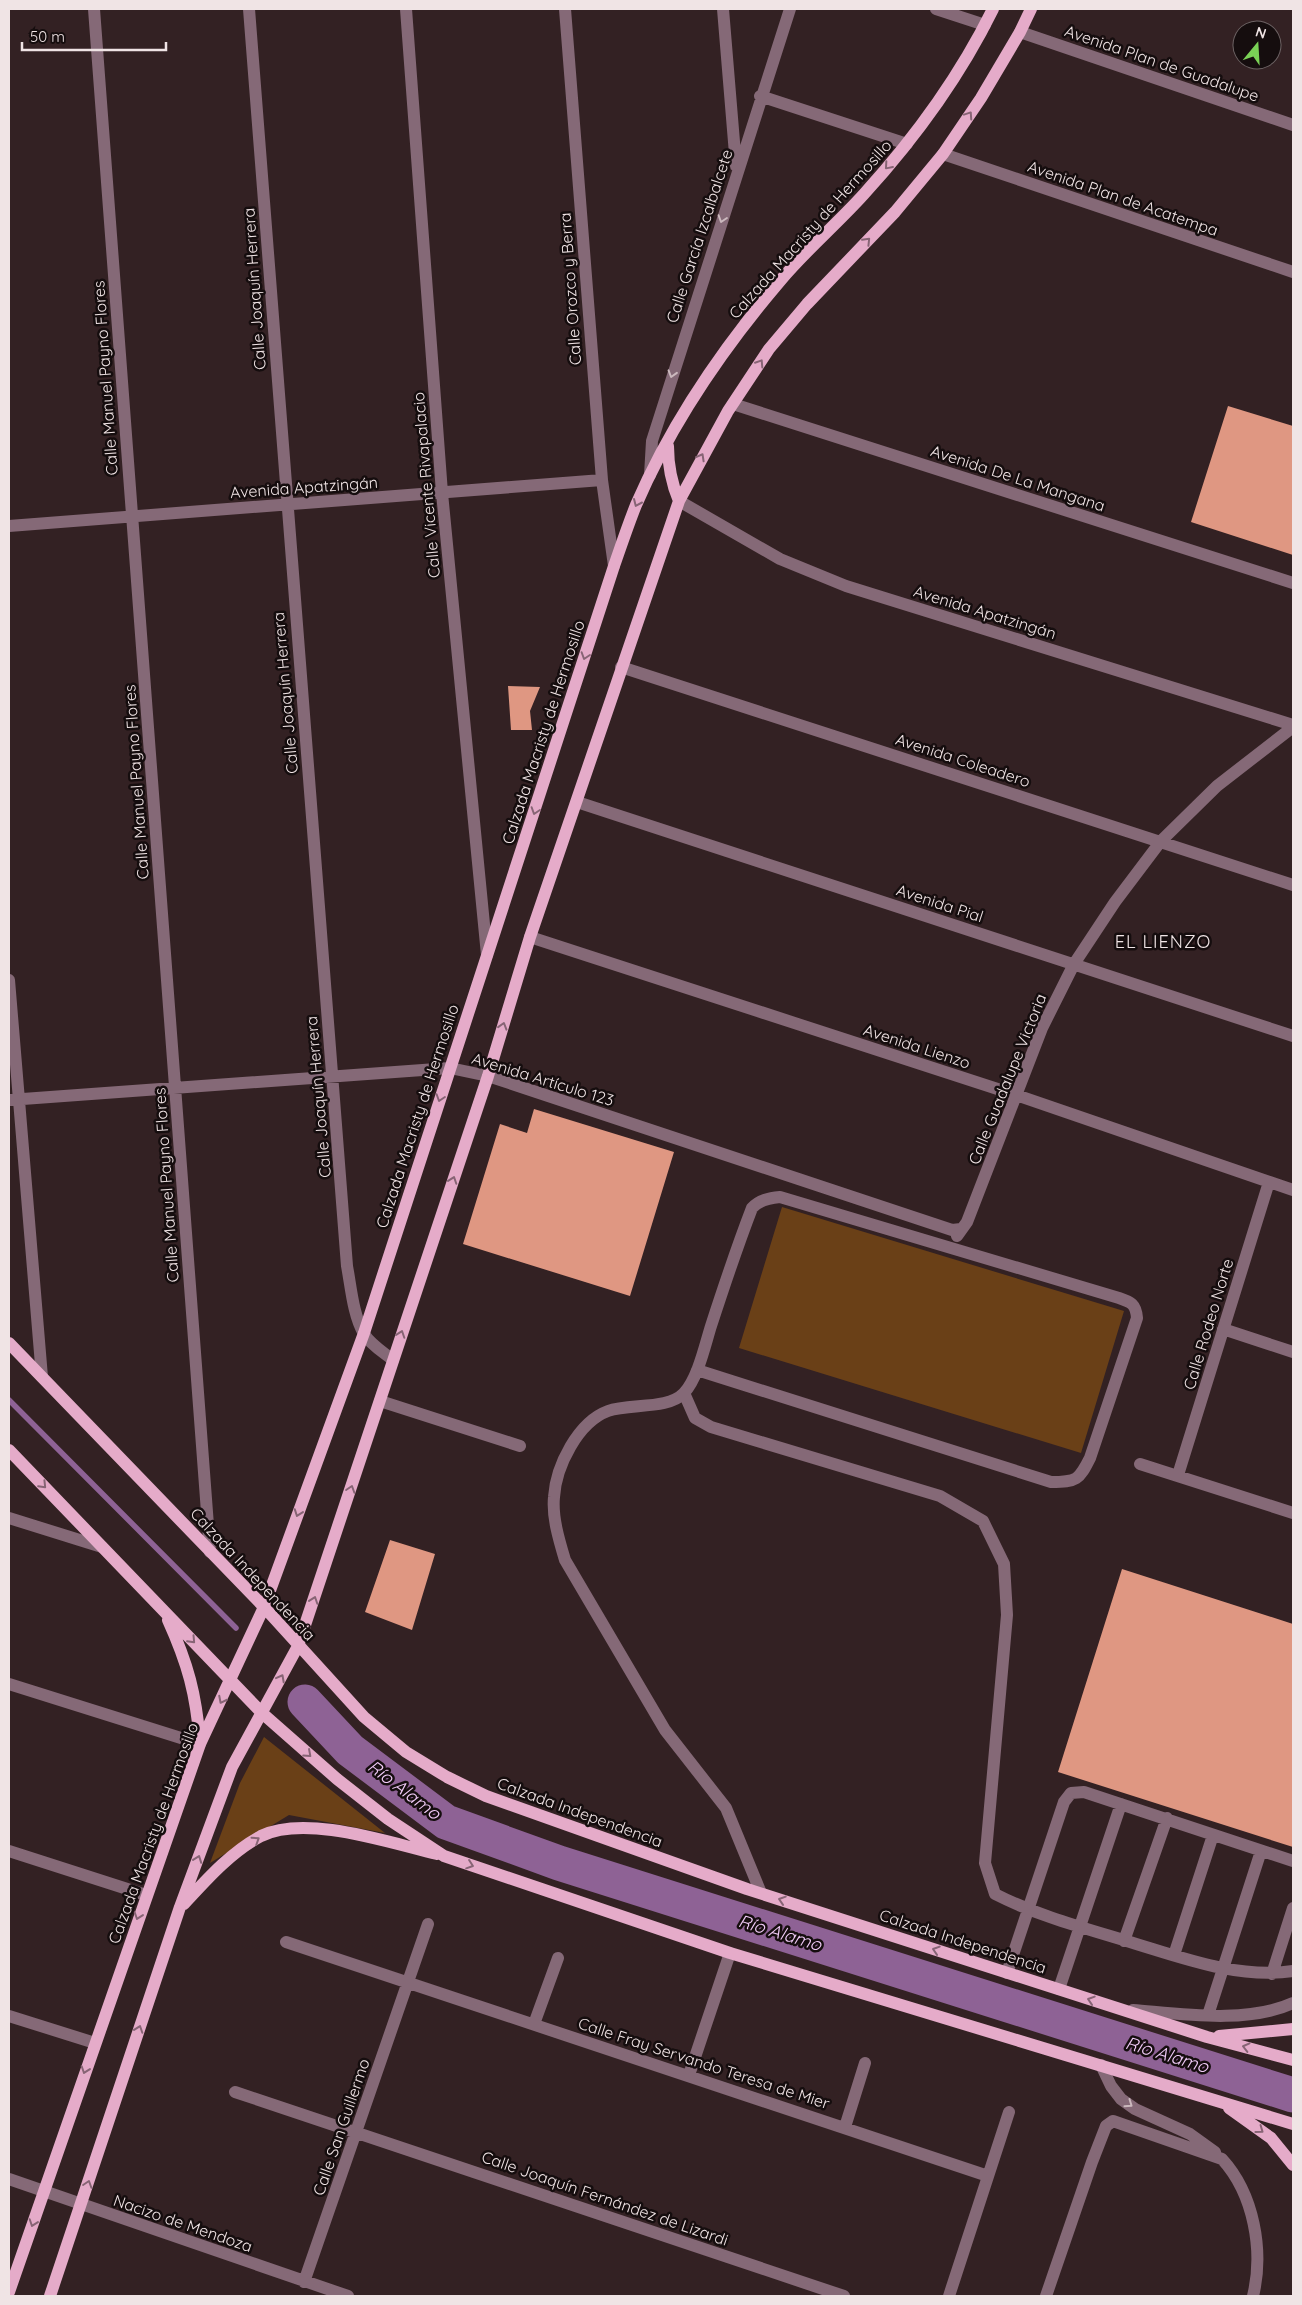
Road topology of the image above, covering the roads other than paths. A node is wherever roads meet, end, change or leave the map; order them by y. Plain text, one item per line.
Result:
1 (94, 9) edge
2 (249, 9) edge
3 (406, 9) edge
4 (564, 9) edge
5 (722, 9) edge
6 (790, 9) edge
7 (936, 9) edge
8 (993, 9) edge
9 (1031, 9) edge
10 (985, 25) junction
11 (1020, 32) junction
12 (760, 96) junction
13 (1293, 125) edge
14 (907, 144) junction
15 (943, 154) junction
16 (736, 173) junction
17 (1293, 272) edge
18 (733, 404) junction
19 (668, 444) junction
20 (650, 476) junction
21 (602, 480) junction
22 (442, 493) junction
23 (678, 501) junction
24 (286, 505) junction
25 (132, 517) junction
26 (9, 526) edge
27 (614, 566) junction
28 (1293, 583) edge
29 (622, 667) junction
30 (1293, 726) edge
31 (577, 802) junction
32 (1161, 841) junction
33 (1293, 885) edge
34 (530, 937) junction
35 (487, 958) junction
36 (1074, 964) junction
37 (9, 980) edge
38 (1293, 1036) edge
39 (450, 1068) junction
40 (488, 1076) junction
41 (333, 1079) junction
42 (176, 1090) junction
43 (1016, 1095) junction
44 (13, 1100) edge
45 (1269, 1182) junction
46 (1293, 1190) edge
47 (961, 1229) junction
48 (946, 1245) junction
49 (1223, 1329) junction
50 (364, 1333) junction
51 (9, 1343) edge
52 (1293, 1352) edge
53 (393, 1360) junction
54 (697, 1370) junction
55 (42, 1377) junction
56 (684, 1393) junction
57 (380, 1401) junction
58 (520, 1446) dead end
59 (9, 1450) edge
60 (1140, 1464) dead end
61 (1178, 1475) junction
62 (1293, 1512) edge
63 (9, 1518) edge
64 (102, 1547) junction
65 (210, 1552) junction
66 (264, 1608) junction
67 (164, 1611) junction
68 (298, 1646) junction
69 (231, 1682) junction
70 (9, 1684) edge
71 (262, 1713) junction
72 (200, 1744) junction
73 (1121, 1804) junction
74 (1167, 1818) junction
75 (1213, 1835) junction
76 (9, 1851) edge
77 (1261, 1852) junction
78 (444, 1856) junction
79 (1293, 1861) edge
80 (761, 1893) junction
81 (146, 1895) junction
82 (180, 1907) junction
83 (1293, 1908) edge
84 (1028, 1911) junction
85 (428, 1924) dead end
86 (1080, 1927) junction
87 (1124, 1940) junction
88 (286, 1942) dead end
89 (730, 1953) junction
90 (1174, 1956) junction
91 (558, 1958) dead end
92 (1223, 1969) junction
93 (1293, 1971) edge
94 (1007, 1972) junction
95 (1272, 1974) junction
96 (409, 1982) junction
97 (1058, 1989) junction
98 (1293, 2003) edge
99 (1120, 2009) junction
100 (1208, 2015) junction
101 (9, 2016) edge
102 (534, 2024) junction
103 (1293, 2029) edge
104 (1207, 2037) junction
105 (94, 2043) junction
106 (1293, 2060) edge
107 (866, 2064) dead end
108 (1102, 2066) junction
109 (689, 2075) junction
110 (235, 2092) dead end
111 (1221, 2102) junction
112 (1009, 2112) dead end
113 (1293, 2124) edge
114 (845, 2127) junction
115 (356, 2132) junction
116 (1222, 2159) junction
117 (1293, 2164) edge
118 (988, 2176) junction
119 (9, 2179) edge
120 (44, 2190) junction
121 (81, 2204) junction
122 (304, 2282) junction
123 (9, 2292) edge
124 (50, 2296) edge
125 (348, 2296) edge
126 (844, 2296) edge
127 (949, 2296) edge
128 (1046, 2296) edge
129 (1253, 2296) edge

1 - 25 street, Calle Manuel Payno Flores
2 - 24 street, Calle Joaquín Herrera
3 - 22 street, Calle Vicente Rivapalacio
4 - 21 street, Calle Orozco y Berra
5 - 16 street
6 - 12 street, Calle García Izcalbalcete
7 - 10 street
8 - 10 main road, Calzada Macristy de Hermosillo
9 - 11 main road
10 - 14 main road, Calzada Macristy de Hermosillo
11 - 13 street, Avenida Plan de Guadalupe
15 -> 11 main road
12 - 14 street
12 - 16 street, Calle García Izcalbalcete
14 -> 19 main road, Calzada Macristy de Hermosillo
15 - 17 street, Avenida Plan de Acatempa
18 -> 15 main road
16 -> 20 street, Calle García Izcalbalcete
23 -> 18 main road
18 - 28 street, Avenida De La Mangana
19 - 20 main road, Calzada Macristy de Hermosillo
19 - 23 main road
20 -> 27 main road, Calzada Macristy de Hermosillo
21 - 22 street, Avenida Apatzingán
21 - 27 street, Calle Orozco y Berra
22 - 24 street, Avenida Apatzingán
22 - 35 street, Calle Vicente Rivapalacio
23 - 29 main road
23 - 30 street, Avenida Apatzingán
24 - 25 street, Avenida Apatzingán
24 - 41 street, Calle Joaquín Herrera
25 - 26 street, Avenida Apatzingán
25 - 42 street, Calle Manuel Payno Flores
27 -> 35 main road, Calzada Macristy de Hermosillo
29 - 31 main road
29 - 32 street, Avenida Coleadero
30 - 32 street, Calle Guadalupe Victoria
31 - 34 main road
31 - 36 street, Avenida Pial
32 - 33 street, Avenida Coleadero
32 - 36 street, Calle Guadalupe Victoria
40 -> 34 main road
34 - 43 street, Avenida Lienzo
35 - 39 main road, Calzada Macristy de Hermosillo
36 - 38 street, Avenida Pial
36 - 43 street, Calle Guadalupe Victoria
37 - 44 street
39 - 40 street, Avenida Artículo 123
39 - 41 street, Avenida Artículo 123
39 -> 50 main road, Calzada Macristy de Hermosillo
40 - 47 street, Avenida Artículo 123
53 -> 40 main road
41 - 42 street, Avenida Artículo 123
41 - 50 street, Calle Joaquín Herrera
42 - 44 street, Avenida Artículo 123
42 - 65 street, Calle Manuel Payno Flores
43 - 45 street, Avenida Lienzo
43 - 47 street, Calle Guadalupe Victoria
44 - 55 street
45 - 46 street, Avenida Lienzo
45 - 49 street, Calle Rodeo Norte
47 - 48 street, Calle Guadalupe Victoria
48 - 54 street
48 - 54 street
49 - 52 street
49 - 61 street, Calle Rodeo Norte
50 - 53 street, Calle Joaquín Herrera
50 -> 66 main road, Calzada Macristy de Hermosillo
51 - 55 main road, Calzada Independencia
53 - 57 main road
54 - 56 street
55 - 65 main road, Calzada Independencia
56 - 80 street
56 - 84 street
57 - 58 street
68 -> 57 main road
59 -> 64 main road
60 - 61 street
61 - 62 street
63 - 64 street
64 - 67 main road
65 - 66 main road, Calzada Independencia
66 - 68 main road, Calzada Independencia
66 - 69 main road, Calzada Macristy de Hermosillo
67 -> 69 main road
67 - 72 main road
71 -> 68 main road
68 - 80 main road, Calzada Independencia
69 - 71 main road
69 -> 72 main road, Calzada Macristy de Hermosillo
70 - 72 street
71 -> 78 main road
82 -> 71 main road
72 - 81 main road, Calzada Macristy de Hermosillo
73 - 74 street
73 - 84 street
73 - 86 street
74 - 75 street
74 - 87 street
75 - 77 street
75 - 90 street
76 - 81 street
77 - 79 street
77 - 92 street
82 -> 78 main road
78 -> 89 main road
94 -> 80 main road, Calzada Independencia
81 -> 105 main road, Calzada Macristy de Hermosillo
121 -> 82 main road
83 - 95 street
84 - 86 street
84 - 94 street
85 - 96 street, Calle San Guillermo
86 - 87 street
86 - 97 street
87 - 90 street
88 - 96 street, Calle Fray Servando Teresa de Mier
89 - 108 main road
89 - 109 street
90 - 92 street
91 - 102 street
92 - 95 street
92 - 100 street
93 - 95 street
94 - 97 main road, Calzada Independencia
96 - 102 street, Calle Fray Servando Teresa de Mier
96 - 115 street, Calle San Guillermo
99 -> 97 main road, Calzada Independencia
98 - 100 street
99 - 100 street
99 - 104 main road, Calzada Independencia
101 - 105 street
102 - 109 street, Calle Fray Servando Teresa de Mier
103 - 104 main road
106 -> 104 main road, Calzada Independencia
105 -> 120 main road, Calzada Macristy de Hermosillo
107 - 114 street
108 - 111 main road
108 -> 116 street
109 - 114 street, Calle Fray Servando Teresa de Mier
110 - 115 street, Calle Joaquín Fernández de Lizardi
111 - 113 main road
111 -> 117 main road
112 - 118 street
114 - 118 street, Calle Fray Servando Teresa de Mier
115 - 122 street, Calle San Guillermo
115 - 126 street, Calle Joaquín Fernández de Lizardi
116 - 128 street
116 - 129 street
118 - 127 street
119 - 120 street, Nacizo de Mendoza
120 - 121 street, Nacizo de Mendoza
120 -> 123 main road, Calzada Macristy de Hermosillo
121 - 122 street, Nacizo de Mendoza
121 - 124 main road
122 - 125 street, Nacizo de Mendoza

